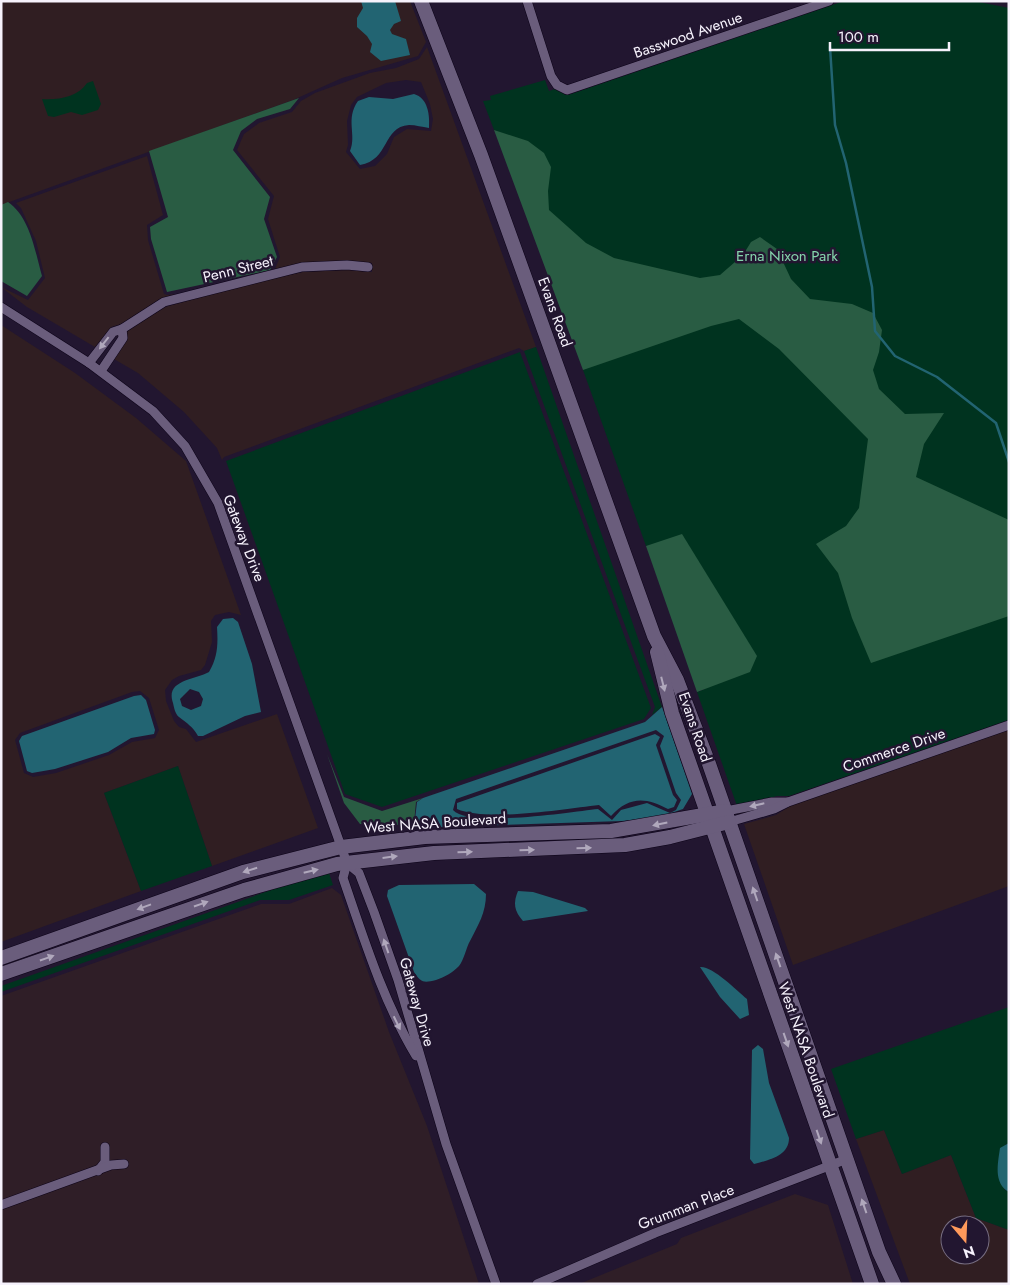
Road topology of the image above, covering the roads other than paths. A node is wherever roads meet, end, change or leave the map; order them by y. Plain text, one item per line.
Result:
1 (421, 1) edge
2 (527, 1) edge
3 (829, 1) edge
4 (368, 267) dead end
5 (1, 307) edge
6 (122, 329) junction
7 (89, 363) junction
8 (101, 371) junction
9 (654, 636) junction
10 (1009, 725) edge
11 (728, 817) junction
12 (710, 821) junction
13 (341, 847) junction
14 (347, 863) junction
15 (1, 958) edge
16 (1, 974) edge
17 (420, 1063) junction
18 (105, 1147) dead end
19 (847, 1158) junction
20 (124, 1164) dead end
21 (829, 1166) junction
22 (96, 1172) junction
23 (1, 1205) edge
24 (892, 1281) edge
25 (496, 1284) edge
26 (537, 1284) edge
27 (872, 1284) edge

1 - 9 main road, Evans Road
2 - 3 street, Basswood Avenue
4 - 6 street, Penn Street
5 - 7 street, Gateway Drive
6 -> 7 street, Penn Street
6 - 8 street
7 - 8 street, Gateway Drive
8 - 13 street, Gateway Drive
9 - 11 main road, Evans Road
9 -> 12 main road, Evans Road
10 - 11 street, Commerce Drive
11 - 12 main road, West NASA Boulevard
19 -> 11 main road, West NASA Boulevard
12 -> 13 main road, West NASA Boulevard
14 -> 12 main road, West NASA Boulevard
12 -> 21 main road, West NASA Boulevard
13 - 14 street, Gateway Drive
13 -> 15 main road, West NASA Boulevard
16 -> 14 main road, West NASA Boulevard
17 -> 14 street, Gateway Drive
14 -> 17 street, Gateway Drive
17 - 25 street
18 - 22 street
19 - 21 street, Grumman Place
24 -> 19 main road, West NASA Boulevard
20 - 22 street
21 - 26 street, Grumman Place
21 - 27 main road, West NASA Boulevard
22 - 23 street

